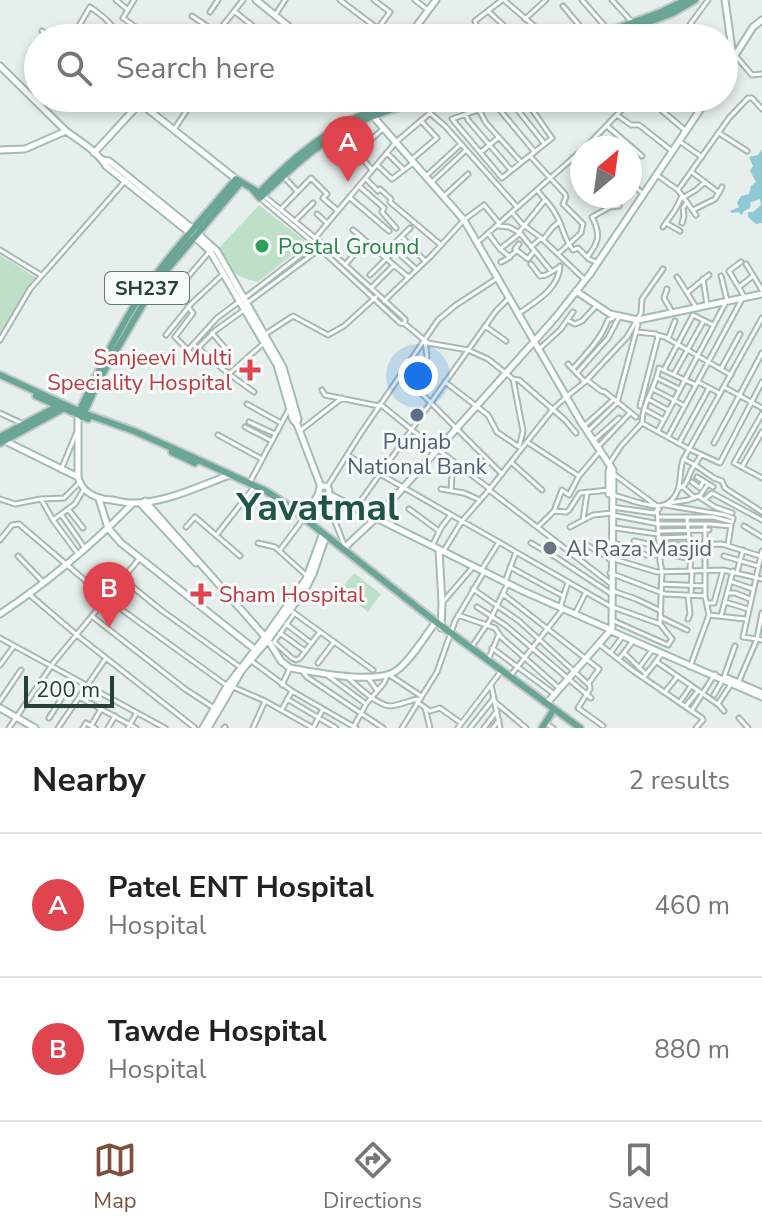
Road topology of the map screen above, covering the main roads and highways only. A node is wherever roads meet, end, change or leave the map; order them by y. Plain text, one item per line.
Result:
1 (686, 0) edge
2 (695, 0) edge
3 (631, 24) edge
4 (642, 24) edge
5 (377, 112) edge
6 (373, 113) junction
7 (281, 174) junction
8 (194, 233) junction
9 (0, 377) edge
10 (63, 406) junction
11 (80, 415) junction
12 (1, 440) edge
13 (324, 536) junction
14 (438, 625) junction
15 (450, 634) junction
16 (500, 672) junction
17 (553, 710) junction
18 (542, 727) edge
19 (578, 728) edge

1 - 3 main road
2 - 4 main road
5 - 6 main road
6 - 7 main road
6 - 7 main road
7 - 8 main road, SH237
8 - 11 main road
8 - 11 main road, SH237
9 - 10 main road
10 - 11 main road
10 - 12 main road
10 - 12 main road
11 - 13 main road
13 - 14 main road
13 - 14 main road
14 - 15 main road
15 - 16 main road
15 - 16 main road
16 - 17 main road
16 - 17 main road
17 - 18 main road
17 - 19 main road

